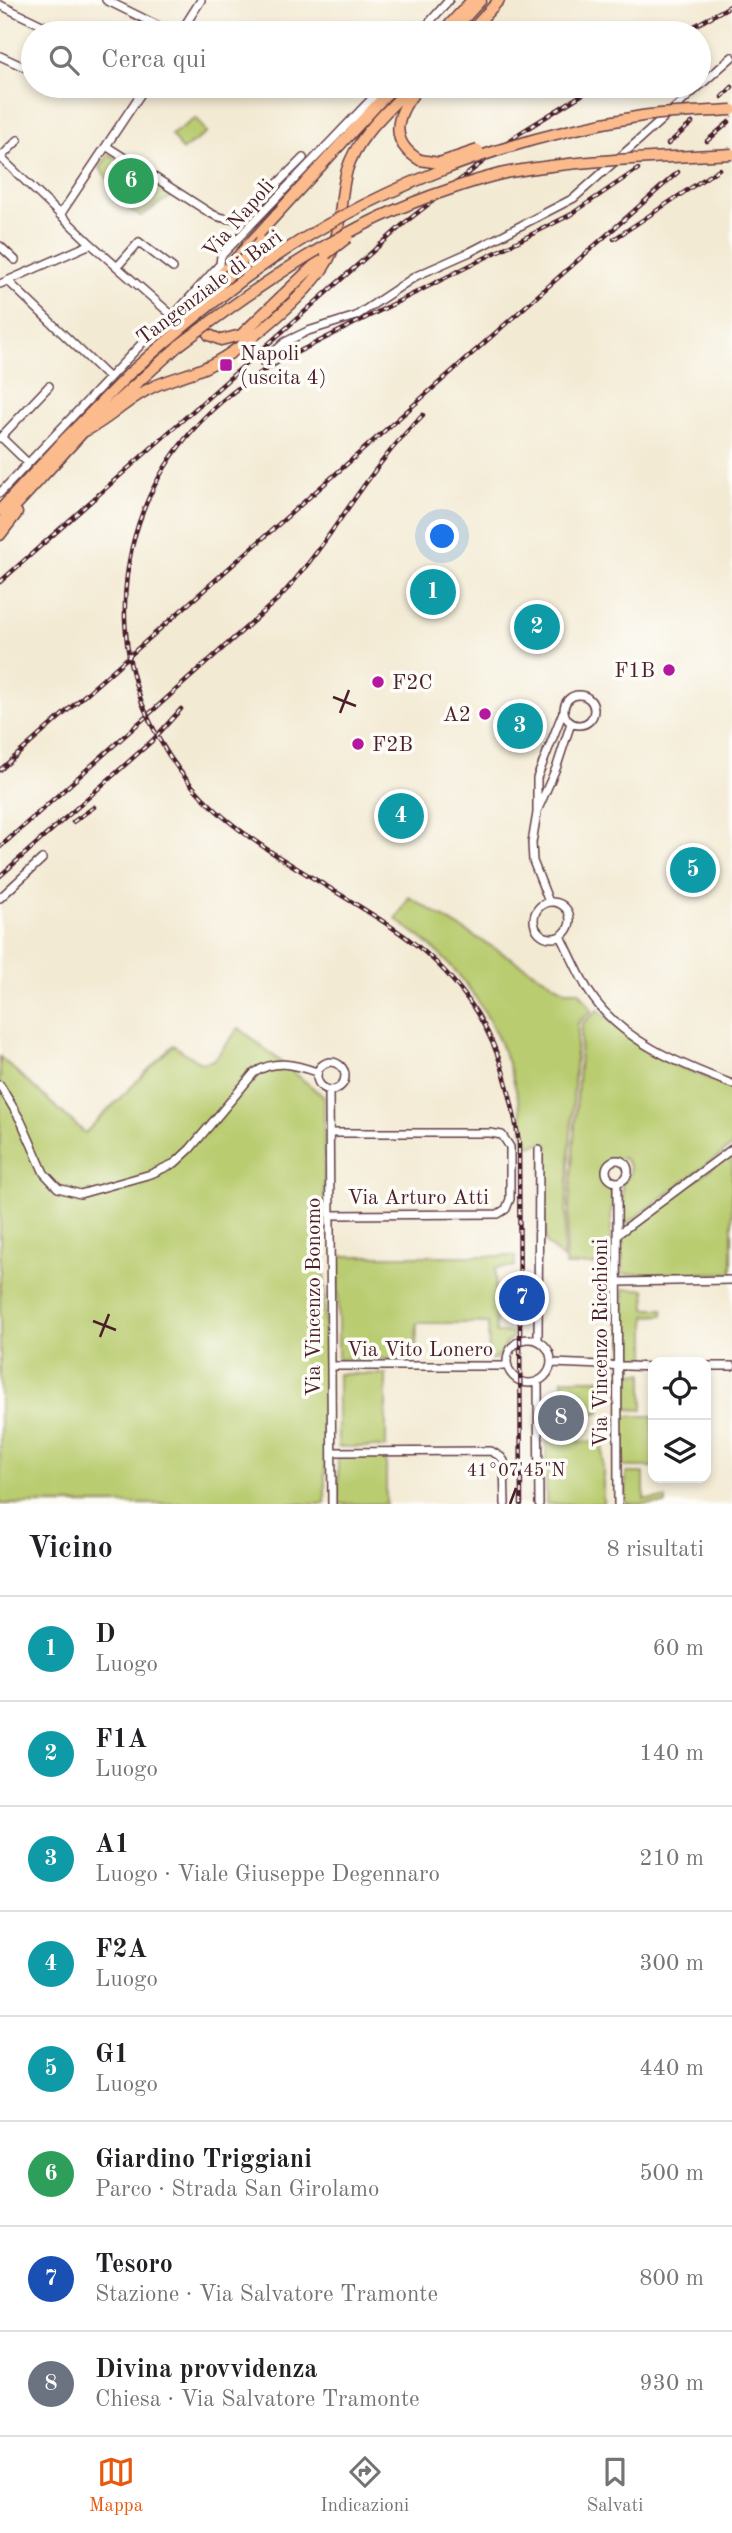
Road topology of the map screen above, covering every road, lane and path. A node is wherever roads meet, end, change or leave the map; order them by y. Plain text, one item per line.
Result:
1 (106, 0) edge
2 (201, 0) edge
3 (449, 0) edge
4 (472, 0) edge
5 (481, 0) edge
6 (490, 0) edge
7 (499, 0) edge
8 (0, 5) edge
9 (31, 21) edge
10 (149, 21) edge
11 (188, 21) edge
12 (431, 21) edge
13 (453, 21) edge
14 (462, 21) edge
15 (471, 21) edge
16 (480, 21) edge
17 (0, 56) edge
18 (732, 57) edge
19 (21, 66) edge
20 (711, 76) edge
21 (138, 98) edge
22 (372, 98) edge
23 (383, 98) edge
24 (392, 98) edge
25 (400, 98) edge
26 (410, 98) edge
27 (686, 98) edge
28 (732, 110) edge
29 (18, 139) dead end
30 (106, 146) junction
31 (492, 151) junction
32 (732, 154) edge
33 (0, 158) edge
34 (303, 158) dead end
35 (386, 214) junction
36 (60, 215) junction
37 (91, 244) junction
38 (0, 246) edge
39 (15, 260) dead end
40 (117, 267) junction
41 (173, 268) dead end
42 (4, 282) edge
43 (209, 288) tunnel mouth
44 (173, 316) junction
45 (209, 335) dead end
46 (263, 362) dead end
47 (130, 373) junction
48 (109, 378) junction
49 (49, 386) dead end
50 (83, 432) junction
51 (1, 438) edge
52 (53, 465) junction
53 (31, 468) junction
54 (0, 493) edge
55 (0, 503) edge
56 (0, 510) edge
57 (0, 523) edge
58 (0, 535) edge
59 (563, 712) junction
60 (571, 723) junction
61 (537, 813) junction
62 (42, 859) dead end
63 (0, 898) edge
64 (549, 902) junction
65 (561, 936) junction
66 (317, 1072) junction
67 (0, 1084) edge
68 (732, 1084) edge
69 (329, 1090) junction
70 (330, 1133) junction
71 (732, 1149) edge
72 (539, 1150) dead end
73 (617, 1182) dead end
74 (331, 1215) junction
75 (618, 1234) junction
76 (732, 1280) edge
77 (618, 1282) junction
78 (538, 1340) junction
79 (552, 1363) junction
80 (331, 1366) junction
81 (508, 1366) junction
82 (711, 1366) edge
83 (732, 1366) edge
84 (617, 1367) junction
85 (648, 1367) edge
86 (538, 1382) junction
87 (332, 1451) junction
88 (332, 1504) edge
89 (505, 1504) edge
90 (539, 1504) edge
91 (618, 1504) edge

1 - 10 street
2 - 11 street
3 - 12 street
4 - 13 highway
5 - 14 highway
6 - 15 highway
7 - 16 highway
8 - 9 street
17 - 19 street
18 - 20 street
21 - 30 street
22 - 44 street, Via Napoli
23 - 43 highway
24 - 47 highway, bridge
25 - 50 highway
26 - 31 highway, bridge
27 - 46 street
28 - 31 highway, Tangenziale di Bari, bridge
29 - 33 street
30 - 34 street
30 - 36 street
31 - 47 highway, Tangenziale di Bari, bridge
32 - 35 highway, Tangenziale di Bari, bridge
33 - 36 street
35 - 45 highway, bridge
35 - 50 highway, Tangenziale di Bari, bridge
36 - 37 street
37 - 40 street
37 - 42 street
38 - 39 street
40 - 41 street
40 - 44 street
42 - 48 street
44 - 48 street, Via Napoli
47 - 53 highway, Tangenziale di Bari
48 - 53 street, Via Napoli
49 - 51 street
50 - 52 highway, Tangenziale di Bari
51 - 53 street
52 - 57 highway, Tangenziale di Bari
52 - 58 highway
53 - 54 street, Via Napoli
53 - 55 highway
53 - 56 highway, Tangenziale di Bari
59 - 60 street
59 - 60 street
59 - 61 street
60 - 61 street
61 - 64 street
62 - 63 street
64 - 65 street
64 - 65 street
65 - 68 street
66 - 67 street
66 - 69 street
66 - 69 street
69 - 70 street, Via Vincenzo Bonomo
70 - 74 street, Via Vincenzo Bonomo
70 - 74 street, Via Arturo Atti
71 - 75 street
72 - 78 street
73 - 75 street, Via Vincenzo Ricchioni
74 - 80 street, Via Vincenzo Bonomo
75 - 77 street, Via Vincenzo Ricchioni
76 - 77 street
77 - 84 street, Via Vincenzo Ricchioni
78 - 79 street
78 - 81 street
79 - 84 street
79 - 86 street
80 - 81 street, Via Vito Lonero
80 - 87 street, Via Vincenzo Bonomo
81 - 86 street
82 - 83 street
84 - 85 street
84 - 91 street, Via Vincenzo Ricchioni
86 - 90 street
87 - 88 street, Via Vincenzo Bonomo
87 - 89 street

